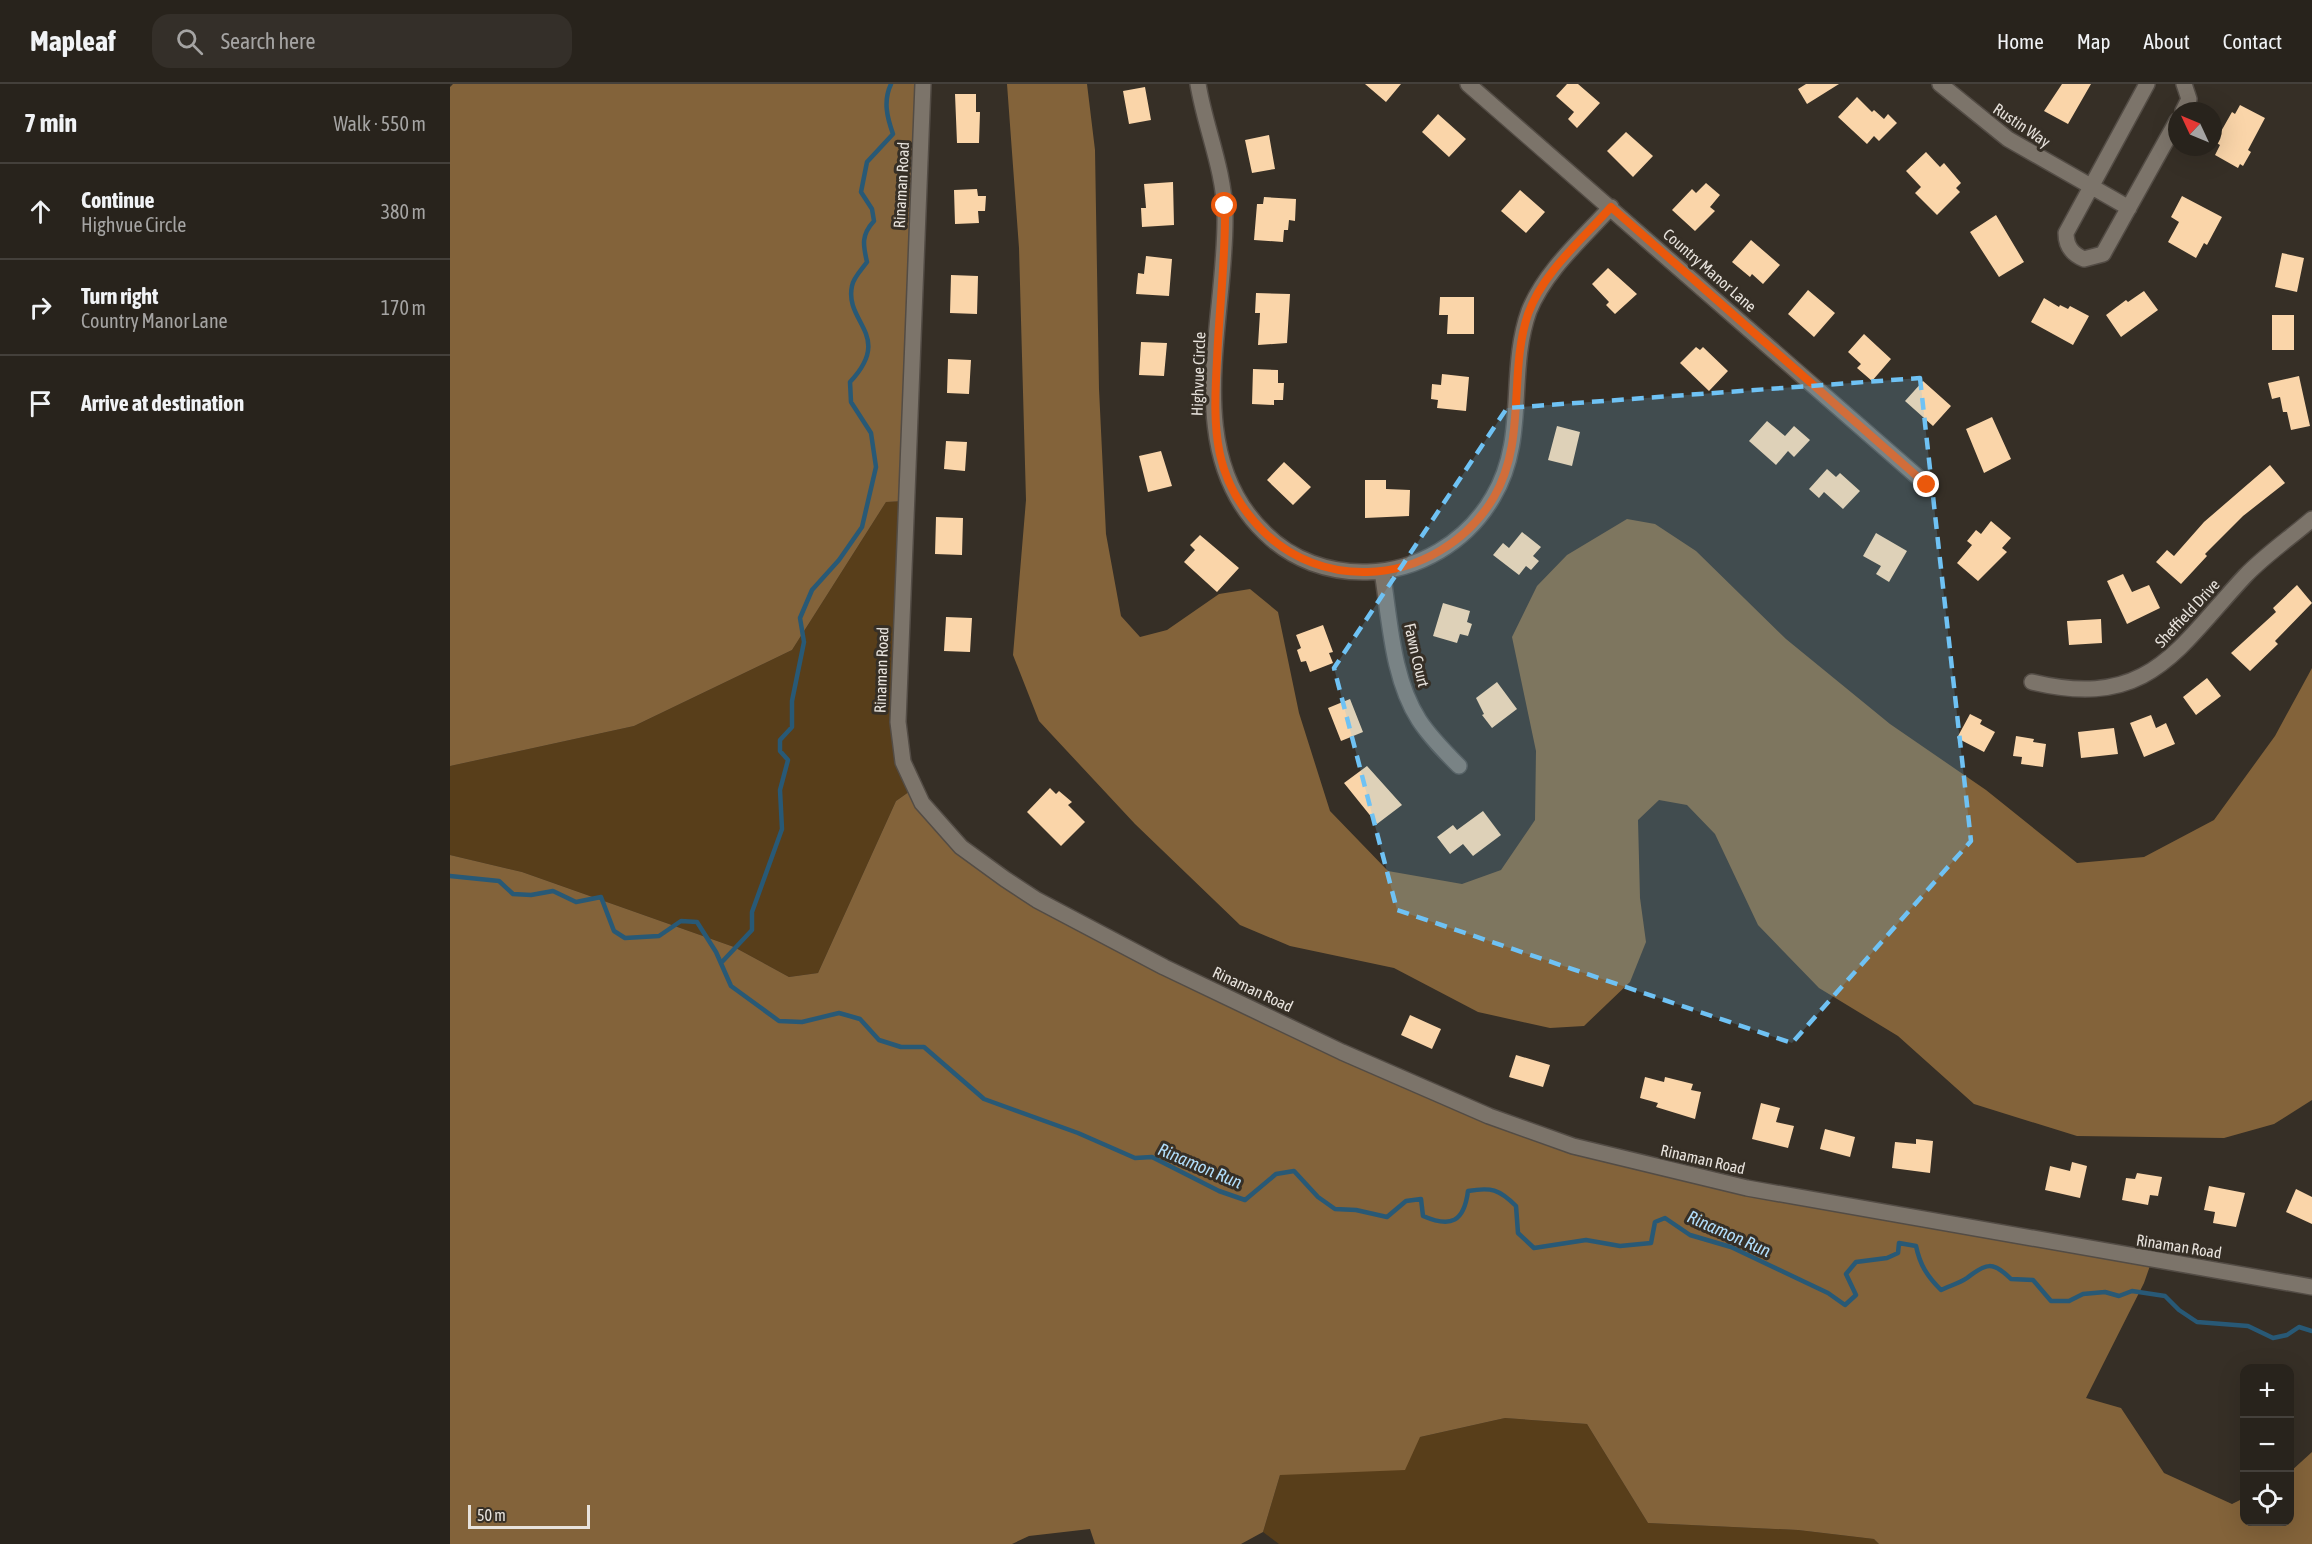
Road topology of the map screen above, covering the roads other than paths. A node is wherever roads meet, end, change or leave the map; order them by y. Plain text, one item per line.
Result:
1 (923, 84) edge
2 (1198, 84) edge
3 (1468, 84) edge
4 (1940, 84) edge
5 (2147, 84) edge
6 (2184, 84) edge
7 (2188, 102) edge
8 (2168, 137) edge
9 (2090, 187) junction
10 (1611, 207) junction
11 (2129, 208) junction
12 (1927, 485) dead end
13 (2312, 519) edge
14 (1382, 571) junction
15 (2032, 682) dead end
16 (1459, 766) dead end
17 (2312, 1287) edge

1 - 17 street, Rinaman Road
2 - 14 street, Highvue Circle
3 - 10 street, Country Manor Lane
4 - 9 street, Rustin Way
5 - 9 street
6 - 7 street
8 - 11 street
9 - 11 street, Rustin Way
9 - 11 street
10 - 12 street, Country Manor Lane
10 - 14 street, Highvue Circle
13 - 15 street, Sheffield Drive
14 - 16 street, Fawn Court

